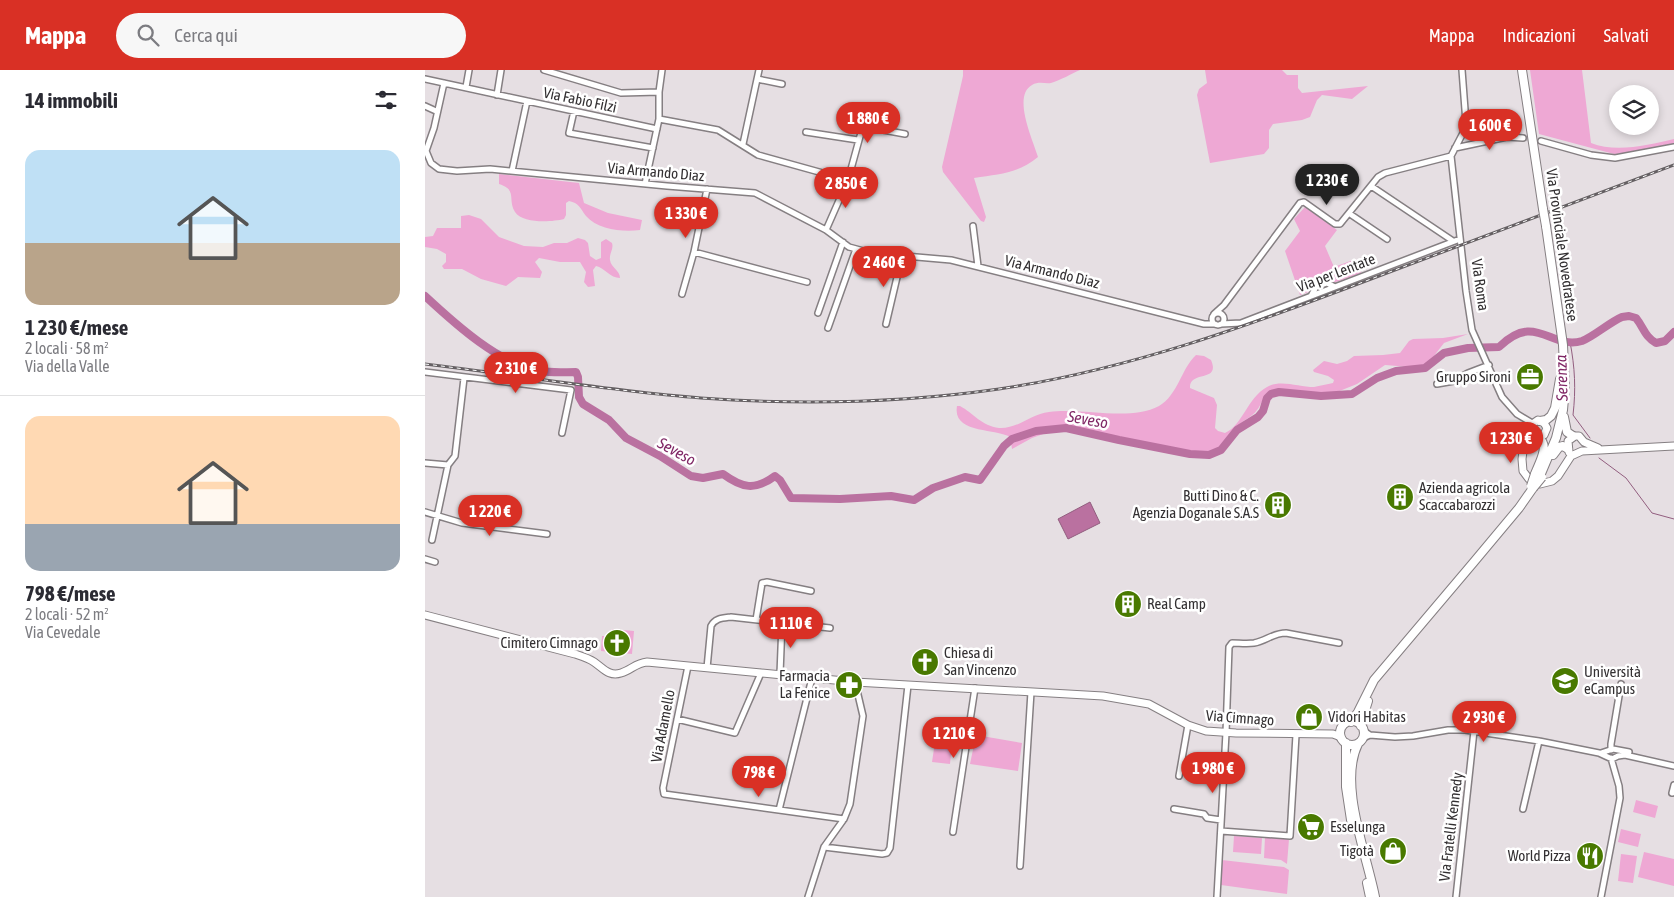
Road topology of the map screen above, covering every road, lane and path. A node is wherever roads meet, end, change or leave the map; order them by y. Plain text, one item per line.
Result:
1 (469, 70) edge
2 (501, 70) edge
3 (543, 70) edge
4 (662, 70) edge
5 (759, 70) edge
6 (1462, 70) edge
7 (1522, 70) edge
8 (565, 73) edge
9 (757, 79) junction
10 (427, 80) edge
11 (444, 82) junction
12 (782, 84) dead end
13 (466, 87) junction
14 (659, 92) junction
15 (497, 95) junction
16 (527, 101) junction
17 (425, 106) edge
18 (437, 111) junction
19 (573, 111) junction
20 (659, 119) junction
21 (657, 129) junction
22 (806, 132) dead end
23 (905, 134) dead end
24 (1523, 138) tunnel mouth
25 (858, 140) junction
26 (1541, 141) tunnel mouth
27 (743, 144) junction
28 (1674, 147) edge
29 (653, 148) junction
30 (1455, 148) junction
31 (426, 151) edge
32 (1451, 156) junction
33 (512, 171) junction
34 (847, 180) junction
35 (645, 184) junction
36 (1371, 186) junction
37 (707, 189) junction
38 (1350, 214) junction
39 (973, 226) dead end
40 (826, 230) junction
41 (1387, 239) dead end
42 (1460, 239) junction
43 (1453, 241) junction
44 (843, 242) junction
45 (856, 249) junction
46 (694, 252) junction
47 (902, 256) junction
48 (978, 266) junction
49 (807, 282) dead end
50 (682, 294) dead end
51 (1223, 305) junction
52 (818, 313) dead end
53 (1213, 316) junction
54 (1223, 316) junction
55 (1233, 322) junction
56 (886, 324) dead end
57 (1204, 324) junction
58 (1218, 324) junction
59 (828, 328) dead end
60 (1562, 345) junction
61 (1489, 365) junction
62 (425, 372) edge
63 (464, 378) junction
64 (1561, 379) junction
65 (1437, 384) dead end
66 (1564, 396) junction
67 (1536, 422) junction
68 (562, 433) dead end
69 (1535, 436) junction
70 (1573, 436) junction
71 (1584, 442) junction
72 (1674, 446) edge
73 (1601, 449) junction
74 (1575, 451) junction
75 (425, 463) edge
76 (448, 465) junction
77 (1538, 476) junction
78 (425, 512) edge
79 (438, 516) junction
80 (547, 534) dead end
81 (432, 540) dead end
82 (425, 560) edge
83 (435, 562) dead end
84 (811, 591) dead end
85 (425, 615) edge
86 (756, 620) junction
87 (782, 623) junction
88 (830, 628) dead end
89 (1339, 643) dead end
90 (1406, 643) junction
91 (688, 666) junction
92 (707, 668) junction
93 (761, 673) junction
94 (781, 674) junction
95 (812, 678) junction
96 (855, 682) junction
97 (1621, 684) dead end
98 (908, 685) junction
99 (975, 688) junction
100 (1031, 692) junction
101 (677, 719) junction
102 (1351, 722) junction
103 (1188, 725) junction
104 (1474, 731) junction
105 (1226, 733) junction
106 (1296, 735) junction
107 (1363, 735) junction
108 (1340, 736) junction
109 (1539, 741) junction
110 (1613, 754) junction
111 (1674, 766) edge
112 (1179, 776) dead end
113 (1674, 785) edge
114 (1672, 794) dead end
115 (1174, 809) dead end
116 (1523, 809) dead end
117 (779, 810) junction
118 (844, 819) junction
119 (1221, 820) junction
120 (1221, 831) junction
121 (953, 832) dead end
122 (824, 847) junction
123 (1020, 866) dead end
124 (808, 897) edge
125 (1217, 897) edge
126 (1370, 897) edge
127 (1375, 897) edge
128 (1456, 897) edge
129 (1601, 897) edge

1 - 13 street
2 - 15 street
3 - 8 street
4 - 14 street
5 - 9 street
6 - 30 street
7 - 60 main road, Via Provinciale Novedratese, bridge
8 - 14 street
9 - 12 street
9 - 27 street
10 - 11 street
11 - 13 street
11 - 18 street
13 - 15 street
14 - 20 street
15 - 16 street, Via Fabio Filzi
16 - 19 street, Via Fabio Filzi
16 - 33 street
17 - 18 street
18 - 31 street
19 - 21 street, Via Fabio Filzi
19 - 29 street
20 - 21 street
20 - 27 street
21 - 29 street
22 - 25 street
23 - 25 street
24 - 30 street
25 - 34 street
26 - 28 street
27 - 34 street
29 - 35 street
30 - 32 street
31 - 33 street, Via Armando Diaz
32 - 36 street
32 - 42 street, Via Roma
33 - 35 street, Via Armando Diaz
34 - 40 street
35 - 37 street, Via Armando Diaz
36 - 38 street
36 - 43 street
37 - 40 street, Via Armando Diaz
37 - 46 street
38 - 41 street
38 - 51 street
39 - 48 street
40 - 44 street, Via Armando Diaz
42 - 43 street, Via per Lentate
42 - 61 street, Via Roma
43 - 55 street, Via per Lentate
44 - 45 street, Via Armando Diaz
44 - 52 street
45 - 47 street, Via Armando Diaz
45 - 59 street
46 - 49 street
46 - 50 street
47 - 48 street, Via Armando Diaz
47 - 56 street
48 - 57 street, Via Armando Diaz
51 - 53 street
51 - 54 street
53 - 54 street
53 - 57 street
53 - 58 street
54 - 55 street
54 - 58 street
55 - 58 street, Via per Lentate
57 - 58 street, Via per Lentate
60 - 64 main road, Via Provinciale Novedratese
60 - 66 main road, Via Provinciale Novedratese
61 - 65 street
61 - 67 street, Via Roma
62 - 63 street
63 - 68 street
63 - 76 street
64 - 67 main road
64 - 77 main road, Via Provinciale Novedratese
66 - 70 main road
66 - 77 main road, Via Provinciale Novedratese
67 - 69 street
67 - 69 street
69 - 74 street
69 - 77 main road
70 - 71 street
70 - 74 street
71 - 73 street
71 - 74 street
72 - 73 street
73 - 74 street
74 - 77 main road
75 - 76 street
76 - 79 street
77 - 90 main road, Via Provinciale Novedratese, bridge
78 - 79 street
79 - 80 street
79 - 81 street
82 - 83 street
84 - 86 street
85 - 91 street, Via Cimnago
86 - 87 street
86 - 92 street
87 - 88 street
87 - 94 street
89 - 105 street
90 - 102 main road, Via Provinciale Novedratese
90 - 107 main road, Via Provinciale Novedratese
91 - 92 street, Via Cimnago
91 - 101 street, Via Adamello
92 - 93 street, Via Cimnago
93 - 94 street, Via Cimnago
93 - 101 street
94 - 95 street, Via Cimnago
95 - 96 street, Via Cimnago
95 - 117 street
96 - 98 street, Via Cimnago
96 - 118 street
97 - 110 street
98 - 99 street, Via Cimnago
98 - 122 street
99 - 100 street, Via Cimnago
99 - 121 street
100 - 103 street, Via Cimnago
100 - 123 street
101 - 117 street, Via Adamello
102 - 107 main road
102 - 108 main road
103 - 105 street, Via Cimnago
103 - 112 street
104 - 107 street
104 - 109 street
104 - 128 street, Via Fratelli Kennedy
105 - 106 street, Via Cimnago
105 - 119 street
106 - 108 street, Via Cimnago
106 - 120 street
107 - 108 main road
107 - 127 main road, Via Provinciale Novedratese
108 - 126 main road
109 - 110 street
109 - 116 street
110 - 111 street
110 - 129 street
113 - 114 street
115 - 119 street
117 - 118 street
118 - 122 street
119 - 120 street
120 - 125 street
122 - 124 street

